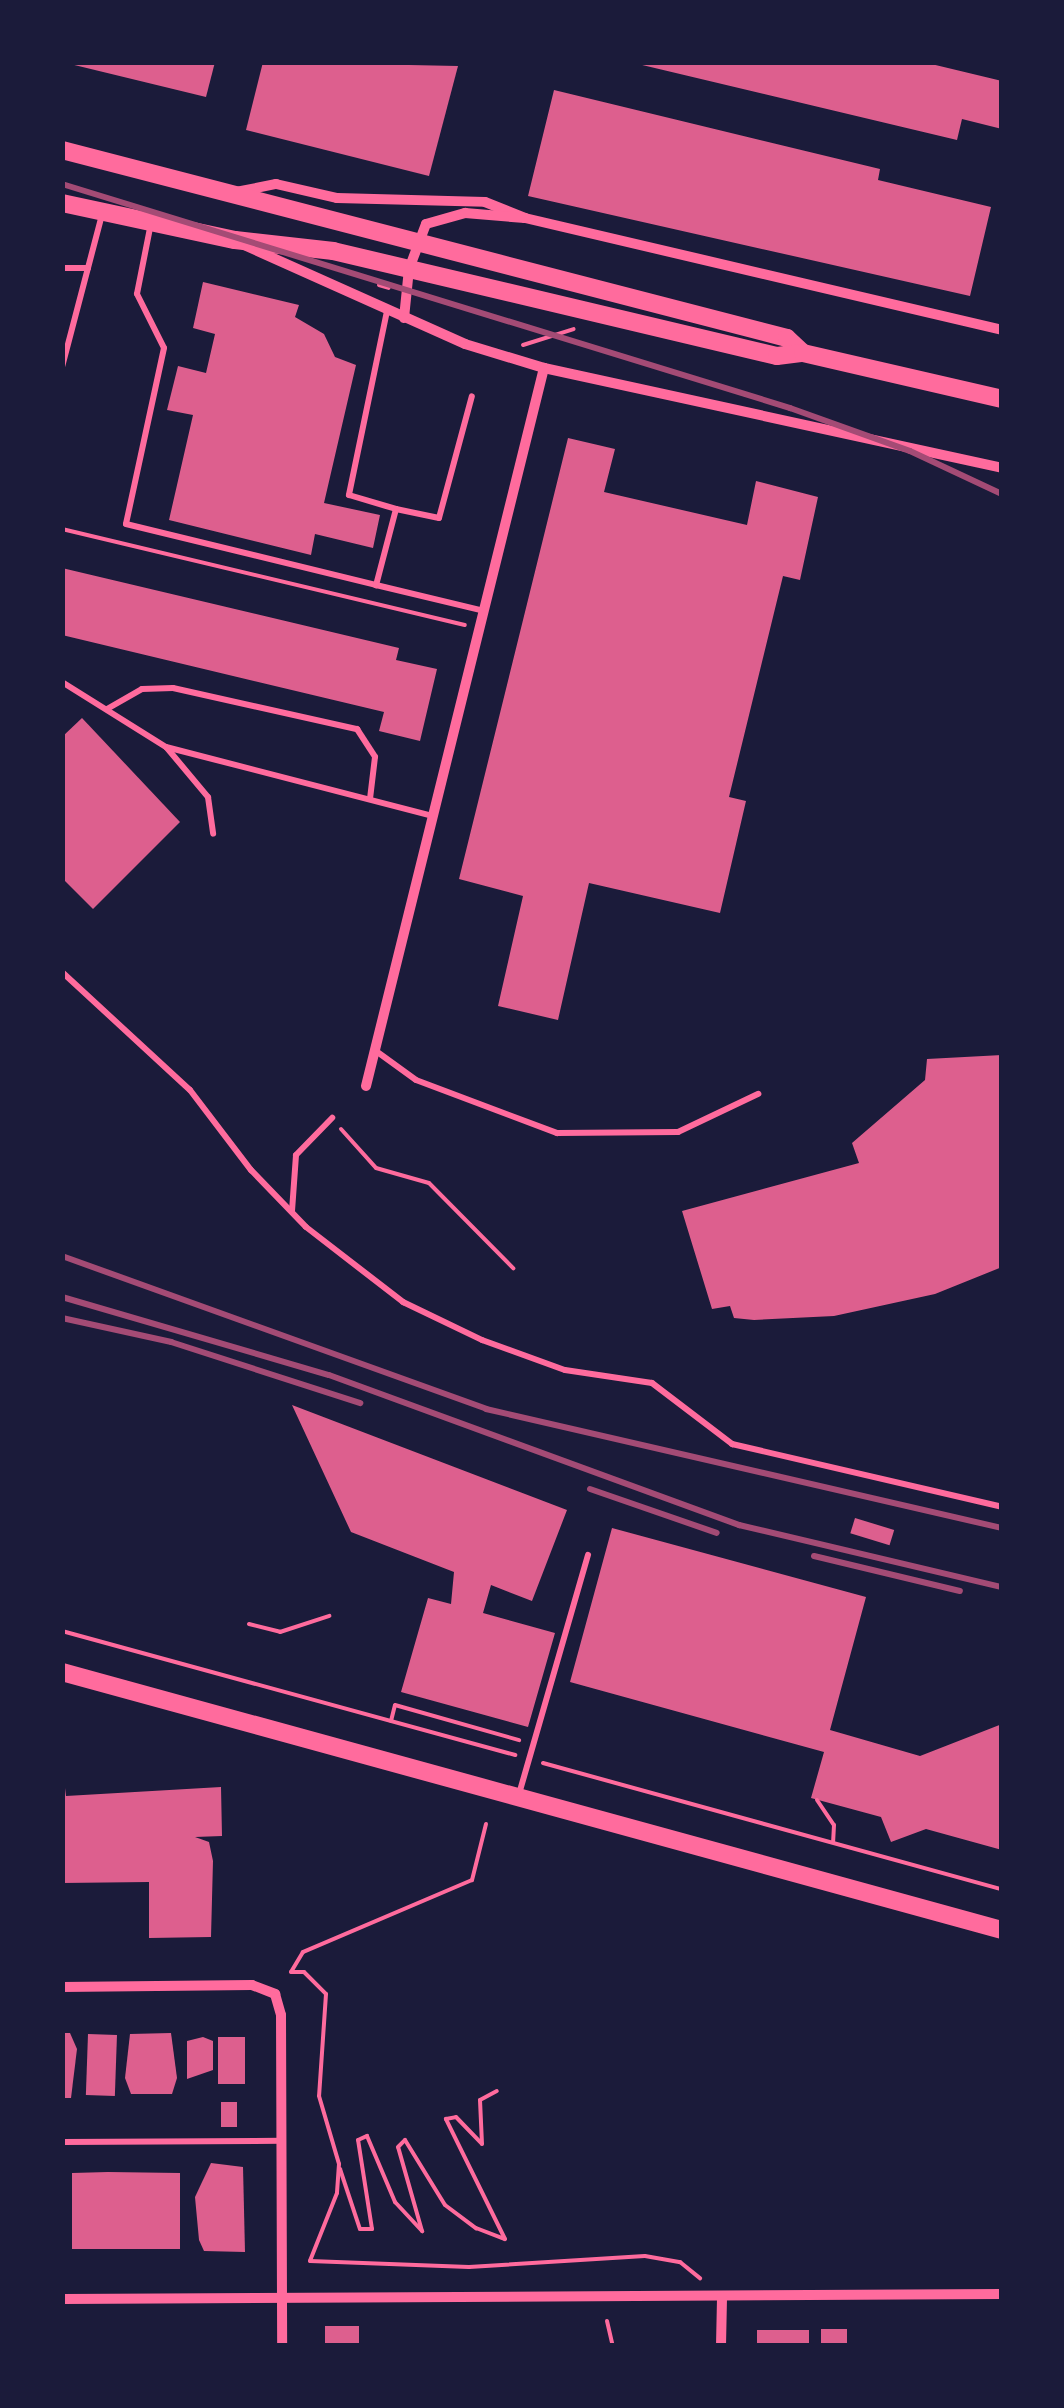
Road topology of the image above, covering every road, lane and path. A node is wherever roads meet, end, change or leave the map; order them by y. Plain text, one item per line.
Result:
1 (62, 150) edge
2 (230, 193) junction
3 (62, 203) edge
4 (102, 212) junction
5 (525, 218) junction
6 (151, 222) junction
7 (235, 240) junction
8 (418, 241) junction
9 (62, 268) edge
10 (88, 268) junction
11 (409, 270) junction
12 (383, 272) dead end
13 (379, 285) junction
14 (389, 288) dead end
15 (372, 298) dead end
16 (388, 312) junction
17 (404, 318) junction
18 (582, 328) dead end
19 (1002, 330) edge
20 (521, 349) dead end
21 (803, 353) junction
22 (62, 368) edge
23 (544, 368) junction
24 (472, 396) dead end
25 (1002, 398) edge
26 (1002, 468) edge
27 (396, 508) junction
28 (62, 529) edge
29 (376, 585) junction
30 (484, 612) junction
31 (480, 629) junction
32 (62, 682) edge
33 (106, 709) junction
34 (166, 747) junction
35 (370, 799) junction
36 (433, 816) junction
37 (213, 834) dead end
38 (62, 972) edge
39 (375, 1051) junction
40 (366, 1086) dead end
41 (758, 1094) dead end
42 (332, 1118) joint
43 (292, 1212) junction
44 (514, 1268) dead end
45 (1002, 1506) edge
46 (588, 1555) dead end
47 (330, 1616) dead end
48 (250, 1624) dead end
49 (62, 1631) edge
50 (62, 1672) edge
51 (420, 1712) junction
52 (391, 1722) junction
53 (456, 1722) junction
54 (416, 1728) junction
55 (497, 1734) junction
56 (452, 1738) junction
57 (534, 1744) junction
58 (494, 1750) junction
59 (510, 1754) dead end
60 (546, 1764) dead end
61 (518, 1797) junction
62 (817, 1800) dead end
63 (486, 1824) dead end
64 (833, 1842) junction
65 (1002, 1889) edge
66 (1002, 1930) edge
67 (62, 1987) edge
68 (496, 2091) dead end
69 (282, 2141) junction
70 (62, 2142) edge
71 (339, 2164) junction
72 (700, 2278) dead end
73 (1002, 2294) edge
74 (722, 2296) junction
75 (281, 2298) junction
76 (62, 2299) edge
77 (607, 2322) dead end
78 (282, 2346) edge
79 (613, 2346) edge
80 (722, 2346) edge

1 - 2 main road
2 - 5 street
2 - 8 main road
3 - 4 main road
4 - 6 main road
4 - 10 lane
5 - 8 street
5 - 19 street
6 - 7 main road
6 - 29 lane
7 - 11 main road
7 - 16 street
8 - 11 street
8 - 21 main road
9 - 10 lane
10 - 22 lane
11 - 17 street
11 - 21 main road
12 - 13 path
13 - 14 path
13 - 15 path
16 - 17 street
16 - 27 lane
17 - 23 street
18 - 20 path
21 - 25 main road
23 - 26 street
23 - 30 street
24 - 27 lane
27 - 29 lane
28 - 31 path
29 - 30 lane
30 - 31 street
31 - 36 street
32 - 33 lane
33 - 34 lane
33 - 35 lane
34 - 35 lane
34 - 37 lane
35 - 36 lane
36 - 39 street
38 - 43 lane
39 - 40 street
39 - 41 lane
42 - 43 lane
42 - 44 path
43 - 45 lane
46 - 57 lane
47 - 48 path
49 - 52 path
50 - 61 main road
51 - 52 path
51 - 53 path
51 - 54 path
52 - 54 path
53 - 55 path
53 - 56 path
54 - 56 path
55 - 57 path
55 - 58 path
56 - 58 path
57 - 61 lane
58 - 59 path
60 - 64 path
61 - 66 main road
62 - 64 path
63 - 71 path
64 - 65 path
67 - 69 street
68 - 71 path
69 - 70 lane
69 - 75 street
71 - 72 path
73 - 74 street
74 - 75 street
74 - 80 street
75 - 76 street
75 - 78 street
77 - 79 path

